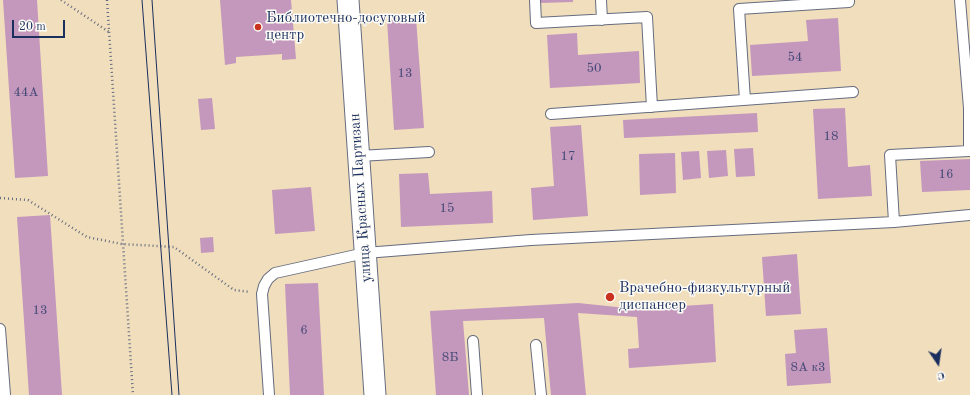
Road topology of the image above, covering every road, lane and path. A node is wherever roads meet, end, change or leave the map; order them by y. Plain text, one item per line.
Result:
1 (61, 0) edge
2 (107, 0) edge
3 (348, 0) edge
4 (534, 0) edge
5 (601, 0) edge
6 (849, 0) edge
7 (960, 0) edge
8 (775, 4) edge
9 (602, 20) junction
10 (108, 32) junction
11 (852, 92) dead end
12 (745, 100) junction
13 (652, 107) junction
14 (970, 108) edge
15 (551, 114) dead end
16 (428, 152) dead end
17 (359, 156) junction
18 (0, 198) edge
19 (970, 215) edge
20 (894, 222) junction
21 (365, 253) junction
22 (262, 294) junction
23 (0, 329) edge
24 (473, 341) dead end
25 (536, 345) dead end
26 (5, 395) edge
27 (133, 395) edge
28 (269, 395) edge
29 (375, 395) edge
30 (477, 395) edge
31 (541, 395) edge

1 - 10 path
2 - 10 path
3 - 17 street, улица Красных Партизан
4 - 9 lane
5 - 9 lane
6 - 8 lane
7 - 14 lane
8 - 12 lane
9 - 13 lane
10 - 27 path
11 - 12 lane
12 - 13 lane
13 - 15 lane
14 - 20 lane
16 - 17 lane
17 - 21 street, улица Красных Партизан
18 - 22 path
19 - 20 lane
20 - 21 lane
21 - 22 lane
21 - 29 street, улица Красных Партизан
22 - 28 lane
23 - 26 lane
24 - 30 lane
25 - 31 lane

